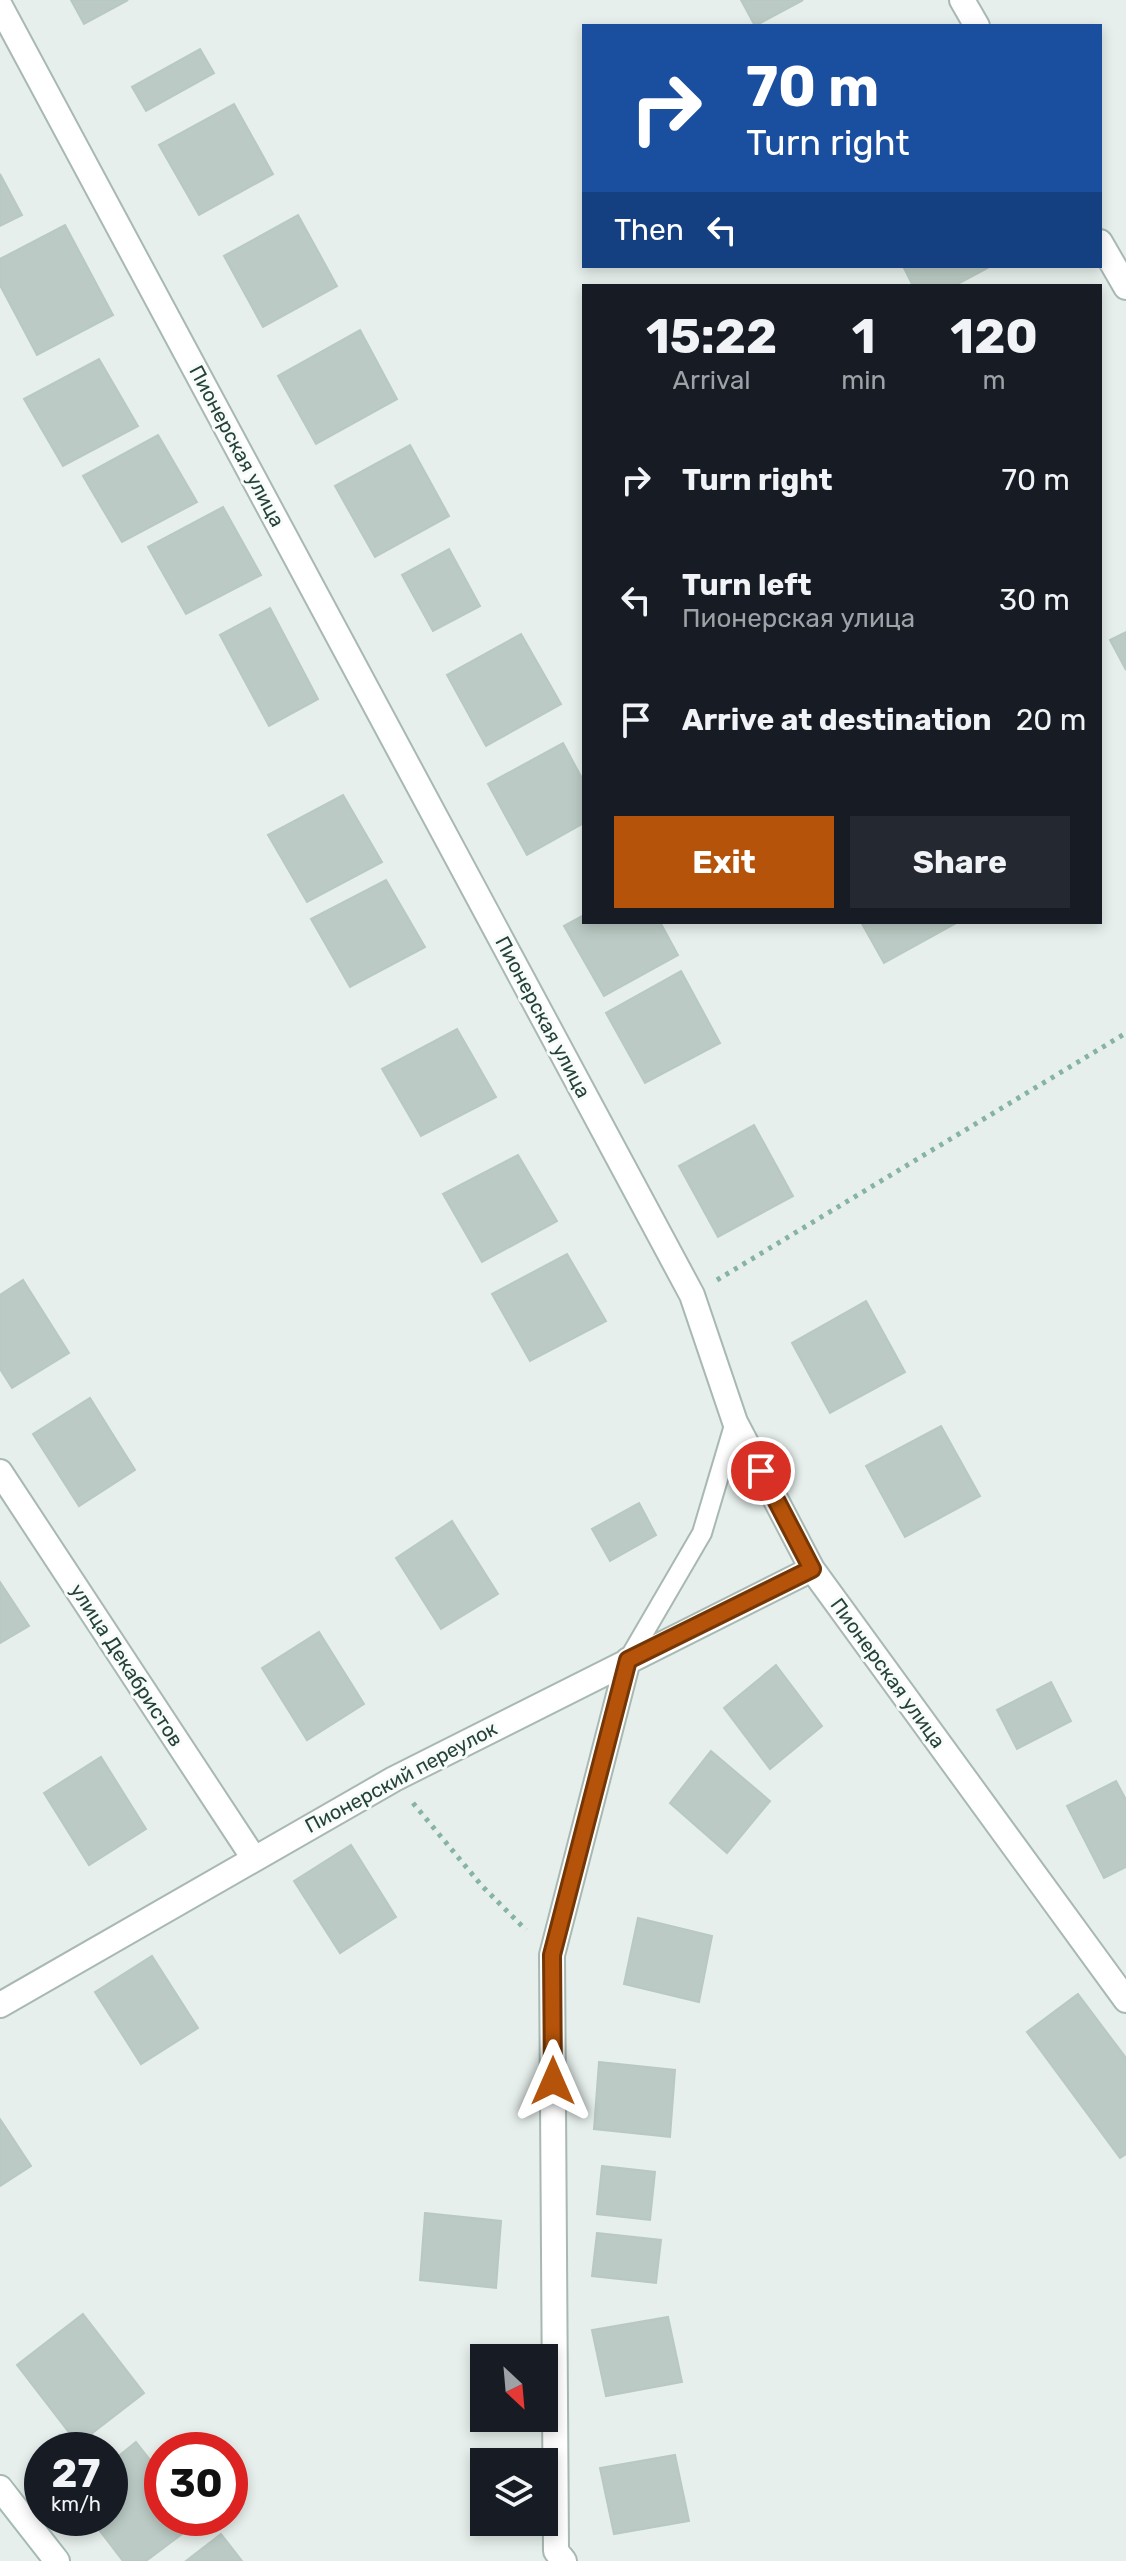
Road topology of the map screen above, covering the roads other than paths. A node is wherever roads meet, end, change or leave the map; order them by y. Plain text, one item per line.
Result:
1 (962, 0) edge
2 (0, 6) edge
3 (976, 24) edge
4 (1102, 245) edge
5 (1126, 287) edge
6 (735, 1422) junction
7 (0, 1472) edge
8 (812, 1569) junction
9 (628, 1660) junction
10 (253, 1857) junction
11 (1126, 2000) edge
12 (0, 2005) edge
13 (0, 2488) edge
14 (57, 2561) edge
15 (564, 2561) edge

1 - 3 street
2 - 6 street, Пионерская улица
4 - 5 street
6 - 8 street, Пионерская улица
6 - 9 lane
7 - 10 street, улица Декабристов
8 - 9 street, Пионерский переулок
8 - 11 street, Пионерская улица
9 - 10 street, Пионерский переулок
9 - 15 street
10 - 12 street, Пионерский переулок
13 - 14 street

